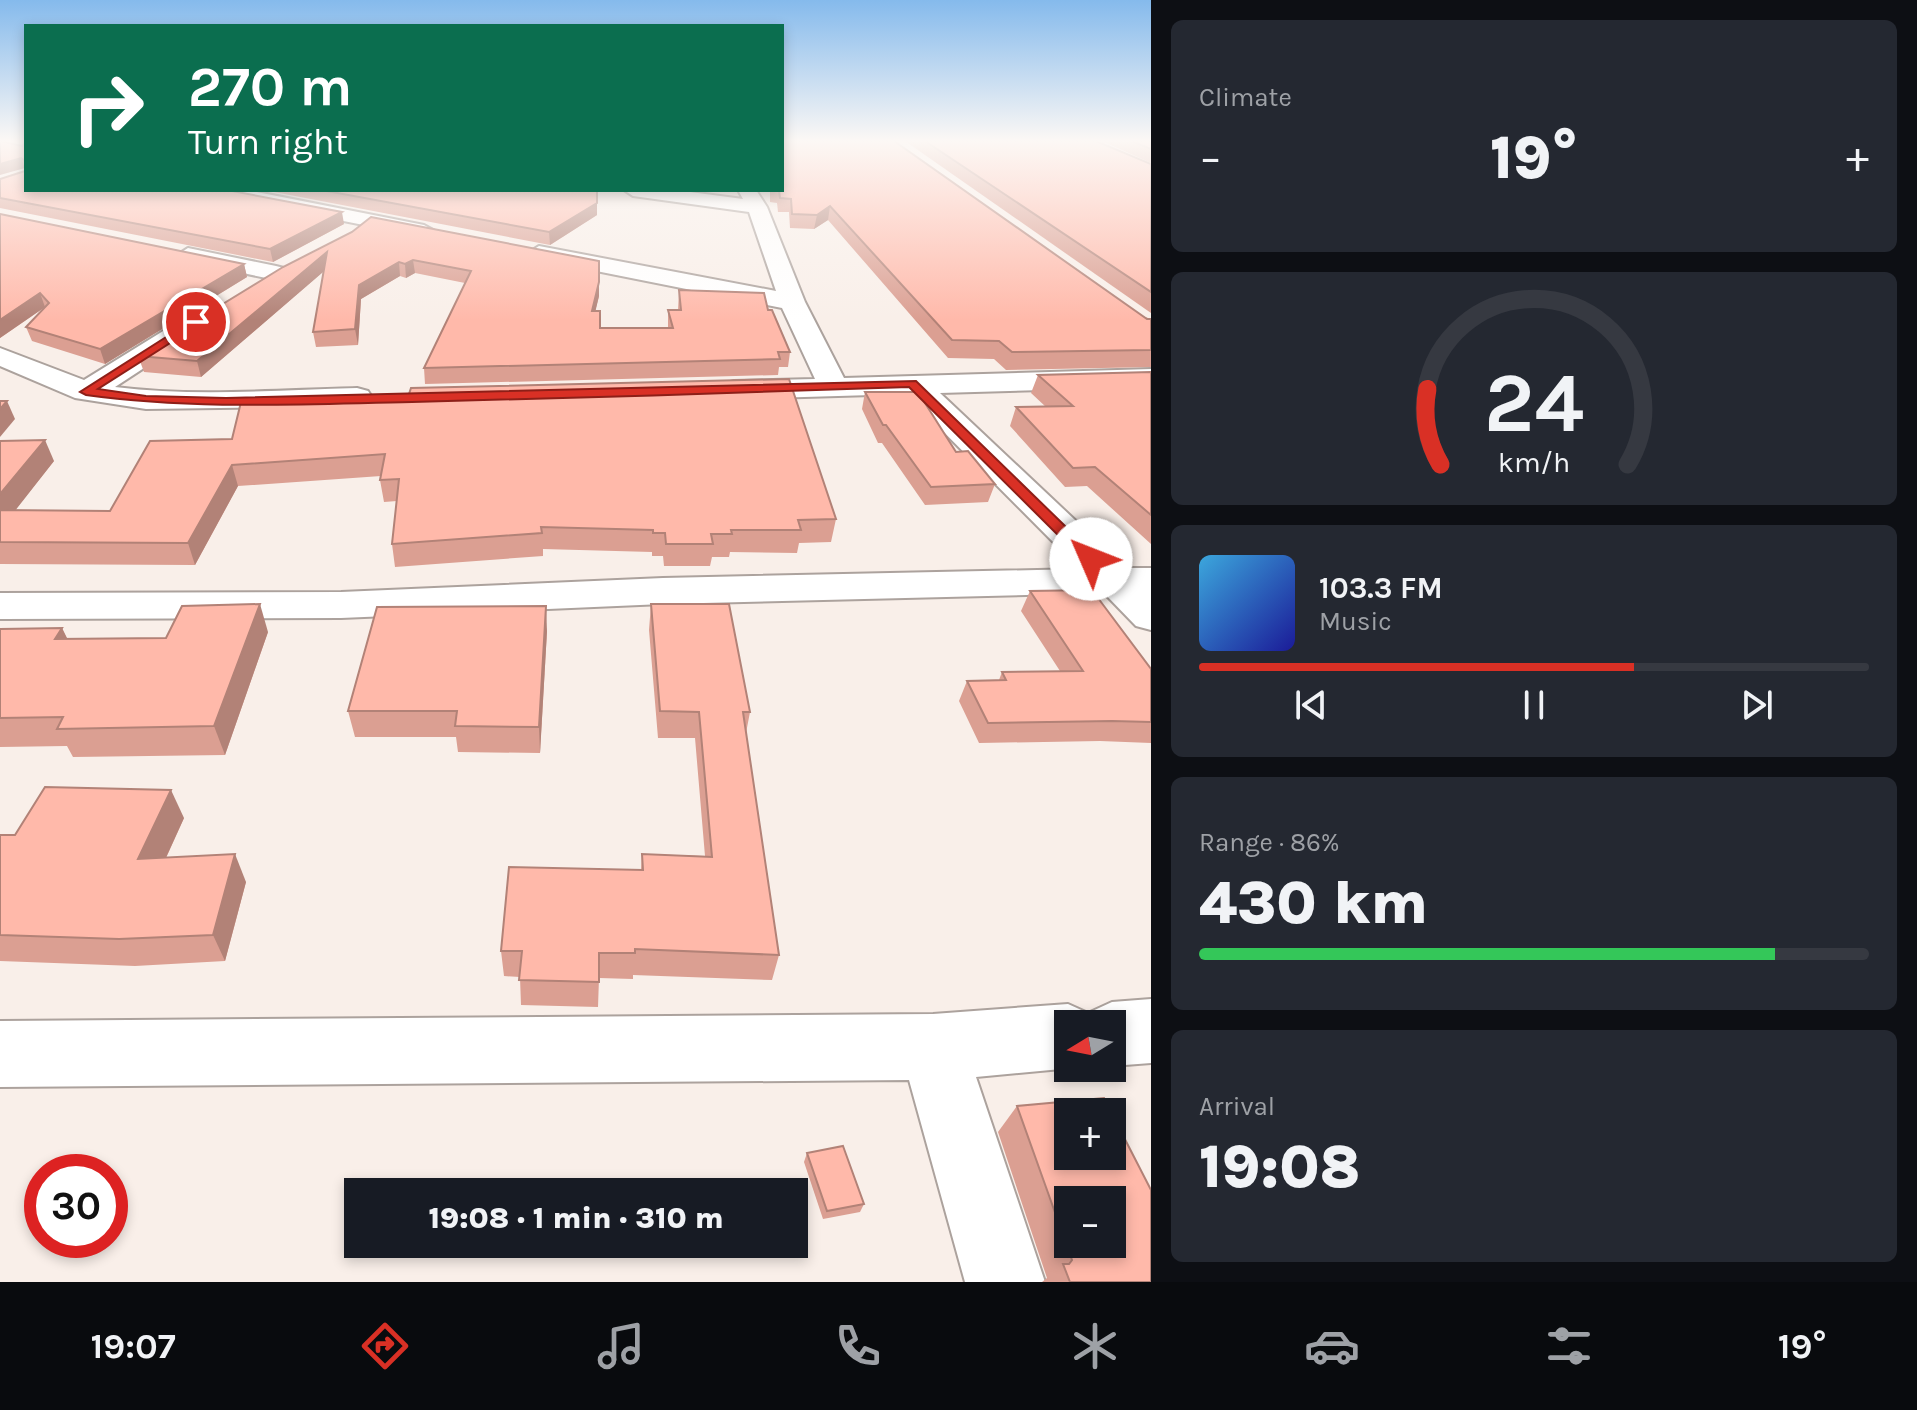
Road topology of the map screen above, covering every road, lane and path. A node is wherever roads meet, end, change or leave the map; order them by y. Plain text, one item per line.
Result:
1 (290, 201) edge
2 (753, 201) edge
3 (367, 220) junction
4 (443, 235) edge
5 (345, 237) edge
6 (518, 249) edge
7 (168, 251) edge
8 (303, 258) edge
9 (276, 273) junction
10 (241, 294) edge
11 (792, 302) junction
12 (205, 316) edge
13 (0, 356) edge
14 (1151, 378) edge
15 (912, 383) junction
16 (833, 386) junction
17 (708, 391) edge
18 (86, 392) junction
19 (381, 397) edge
20 (1132, 580) edge
21 (0, 606) edge
22 (1151, 616) edge
23 (1151, 1031) edge
24 (1126, 1033) edge
25 (1054, 1038) edge
26 (933, 1047) junction
27 (0, 1054) edge
28 (1005, 1282) edge

1 - 3 street
2 - 11 street
3 - 4 street
3 - 5 street
6 - 11 street
7 - 9 street
8 - 9 street
9 - 10 street
11 - 16 street
12 - 18 street
13 - 18 street
14 - 15 street
15 - 16 street
15 - 20 street
16 - 17 street
18 - 19 street
20 - 21 street
20 - 22 street
23 - 24 street
25 - 26 street
26 - 27 street
26 - 28 street

